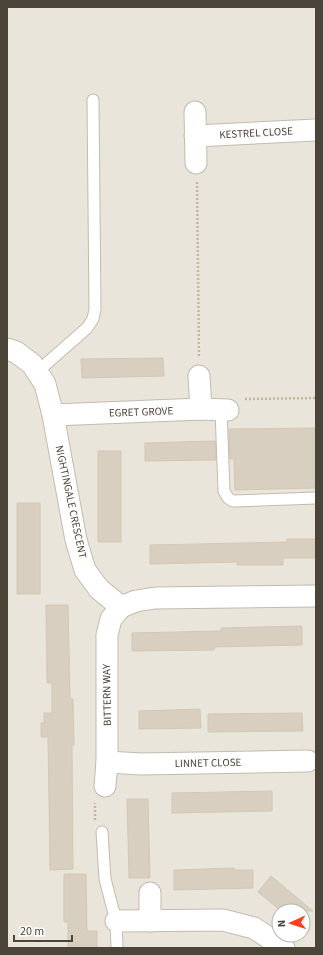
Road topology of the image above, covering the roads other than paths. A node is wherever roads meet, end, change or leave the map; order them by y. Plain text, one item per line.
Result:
1 (93, 100) dead end
2 (195, 112) dead end
3 (316, 130) edge
4 (195, 136) junction
5 (196, 163) road end
6 (7, 349) edge
7 (38, 371) junction
8 (199, 376) road end
9 (216, 410) junction
10 (53, 415) junction
11 (316, 498) edge
12 (316, 596) edge
13 (121, 607) junction
14 (107, 762) junction
15 (308, 762) dead end
16 (105, 786) dead end
17 (102, 832) dead end
18 (150, 893) dead end
19 (116, 921) junction
20 (150, 921) junction
21 (117, 948) edge
22 (284, 948) edge

1 - 7 lane
2 - 4 street
3 - 4 street, KESTREL CLOSE
4 - 5 street
6 - 7 street, NIGHTINGALE CRESCENT
7 - 10 street, NIGHTINGALE CRESCENT
8 - 9 street
9 - 10 street, EGRET GROVE
9 - 11 lane
10 - 13 street, NIGHTINGALE CRESCENT
12 - 13 street
13 - 14 street, BITTERN WAY
14 - 15 street, LINNET CLOSE
14 - 16 street, BITTERN WAY
17 - 19 lane
18 - 20 street
19 - 20 street
19 - 21 lane
20 - 22 street

